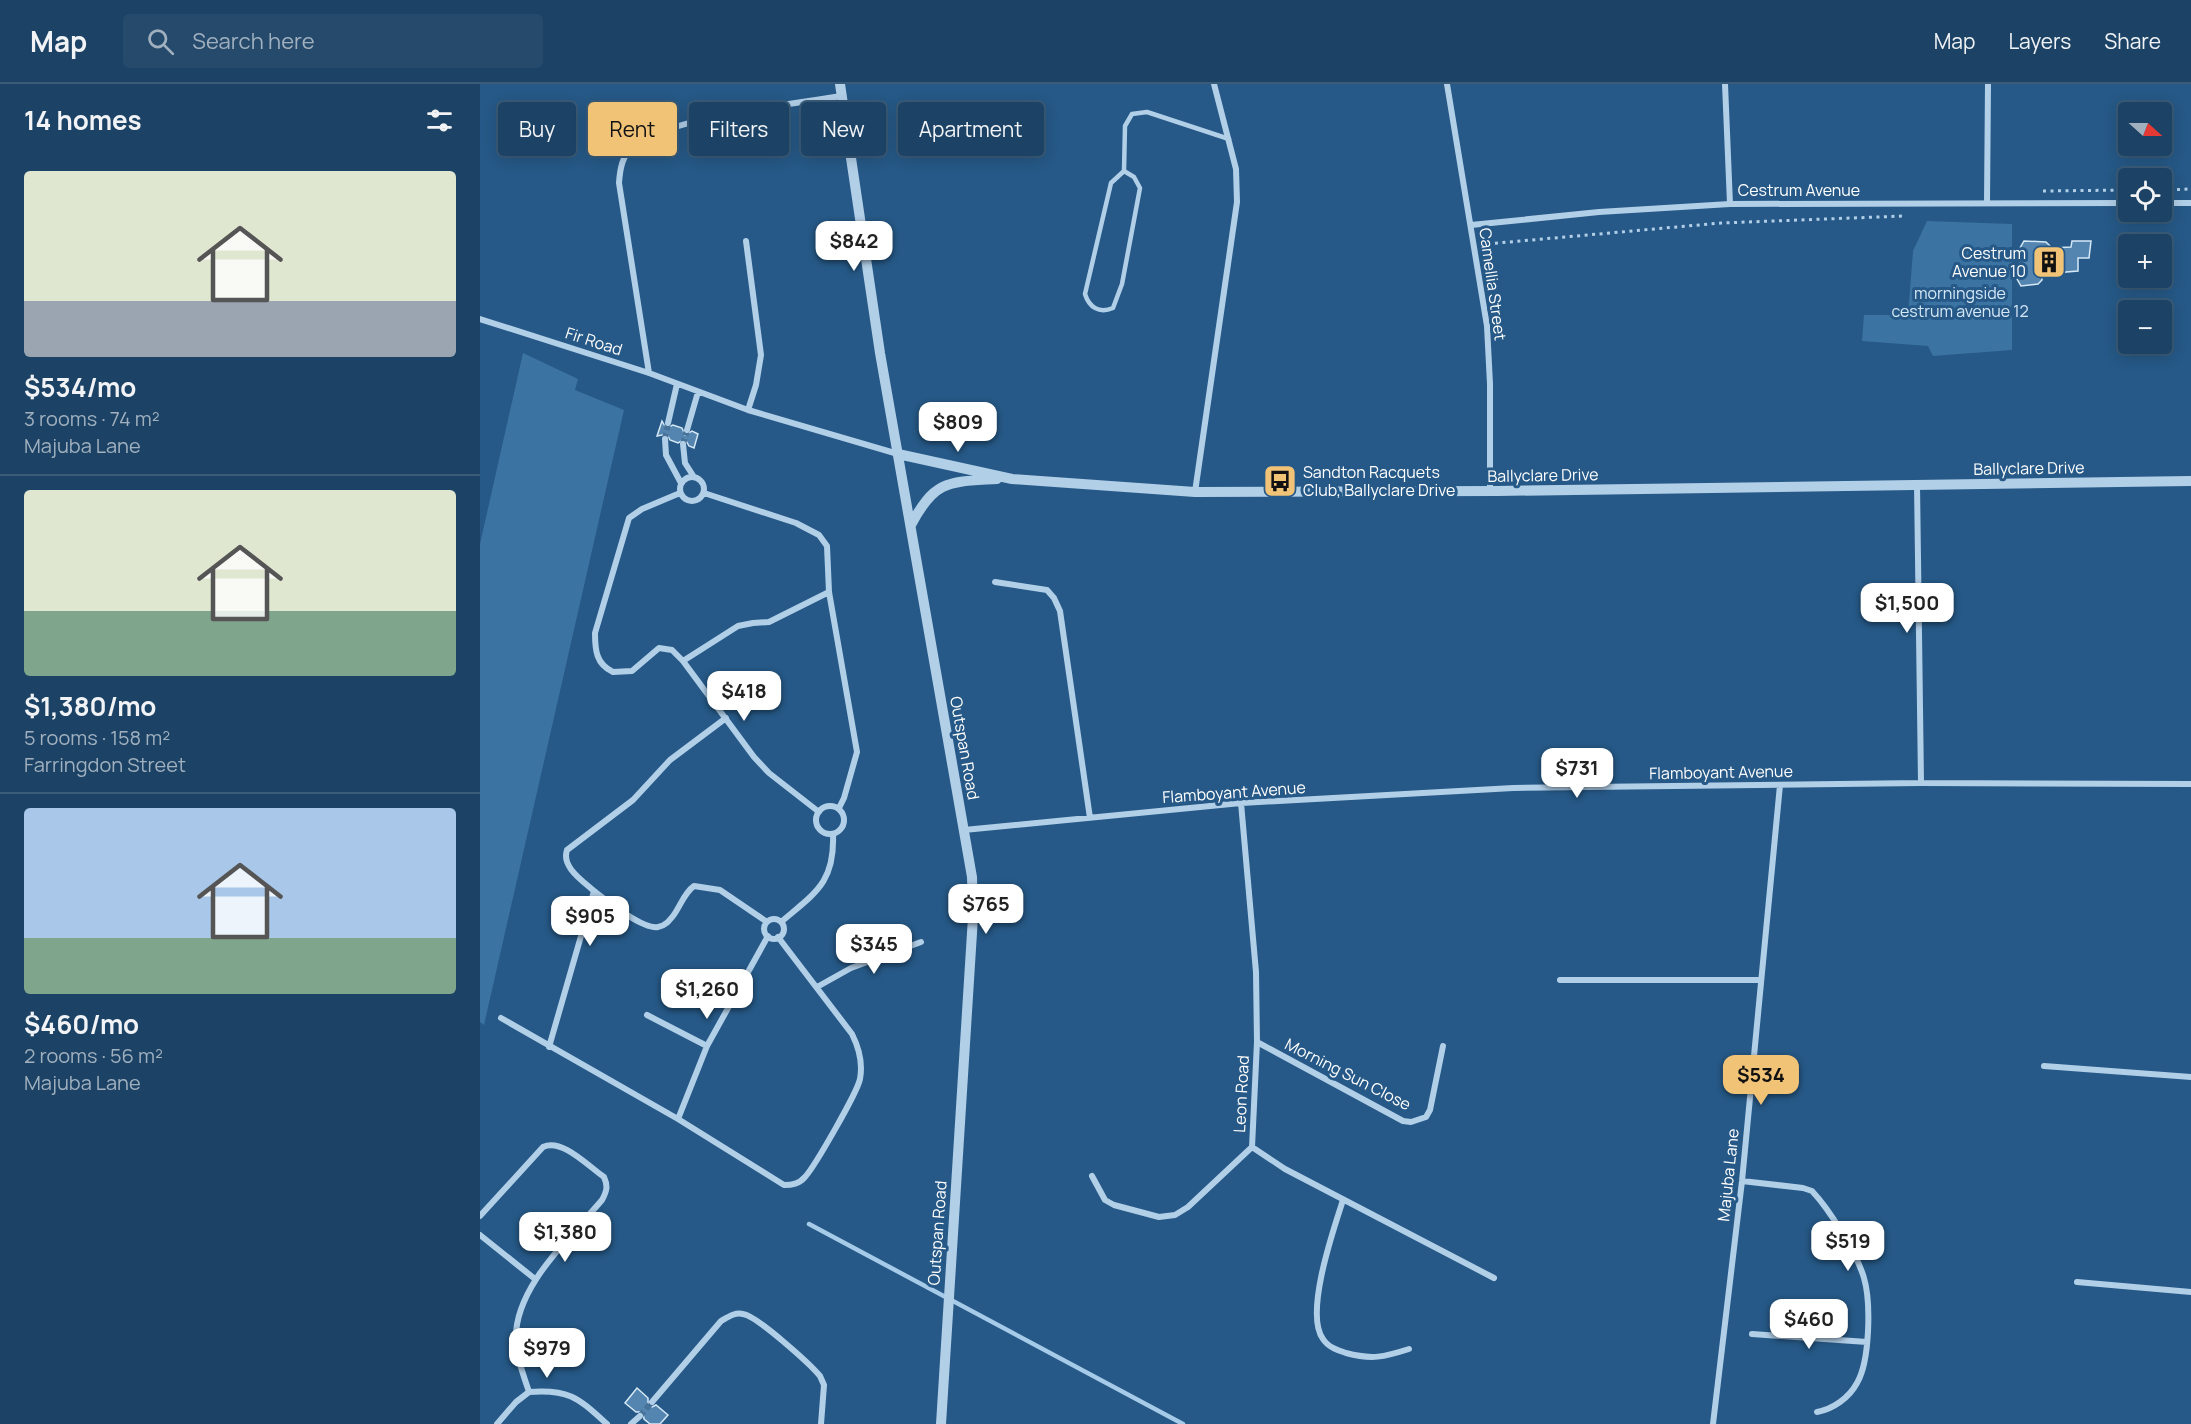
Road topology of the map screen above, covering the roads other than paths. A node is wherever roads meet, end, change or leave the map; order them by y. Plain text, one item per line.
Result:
1 (840, 84) edge
2 (1214, 84) edge
3 (1447, 84) edge
4 (1725, 84) edge
5 (1988, 84) edge
6 (842, 96) junction
7 (1229, 139) junction
8 (1124, 171) junction
9 (1987, 203) junction
10 (2118, 203) edge
11 (2172, 203) edge
12 (2191, 203) edge
13 (1730, 204) junction
14 (1471, 225) junction
15 (746, 242) dead end
16 (480, 319) edge
17 (649, 373) junction
18 (677, 384) junction
19 (698, 392) junction
20 (748, 410) junction
21 (668, 423) tunnel mouth
22 (687, 428) tunnel mouth
23 (665, 439) tunnel mouth
24 (683, 444) tunnel mouth
25 (898, 454) junction
26 (694, 477) junction
27 (1012, 478) junction
28 (2191, 481) edge
29 (681, 483) junction
30 (1917, 484) junction
31 (1490, 491) junction
32 (1196, 492) junction
33 (680, 493) junction
34 (704, 493) junction
35 (911, 525) junction
36 (995, 582) dead end
37 (829, 592) junction
38 (683, 661) junction
39 (726, 718) junction
40 (1922, 783) junction
41 (2191, 784) edge
42 (1780, 785) junction
43 (1241, 803) junction
44 (839, 808) junction
45 (819, 812) junction
46 (1090, 818) junction
47 (964, 830) junction
48 (833, 834) junction
49 (594, 891) junction
50 (767, 922) junction
51 (781, 922) junction
52 (768, 936) junction
53 (778, 937) junction
54 (921, 942) dead end
55 (1560, 980) dead end
56 (1761, 980) junction
57 (817, 987) junction
58 (647, 1015) dead end
59 (501, 1018) dead end
60 (1257, 1042) junction
61 (707, 1046) junction
62 (1443, 1046) dead end
63 (549, 1047) junction
64 (2044, 1066) dead end
65 (2191, 1077) edge
66 (678, 1119) junction
67 (1252, 1147) junction
68 (1092, 1176) dead end
69 (1742, 1181) junction
70 (1343, 1200) junction
71 (480, 1216) edge
72 (480, 1235) edge
73 (1494, 1278) dead end
74 (535, 1279) junction
75 (2077, 1282) dead end
76 (2191, 1292) edge
77 (1752, 1334) dead end
78 (1867, 1342) junction
79 (1409, 1349) dead end
80 (530, 1392) junction
81 (652, 1402) tunnel mouth
82 (1817, 1412) dead end
83 (640, 1416) tunnel mouth
84 (497, 1424) edge
85 (607, 1424) edge
86 (631, 1424) edge
87 (821, 1424) edge
88 (941, 1424) edge
89 (1713, 1424) edge

1 - 6 street, Outspan Road
2 - 7 street
3 - 14 street, Camellia Street
4 - 13 street
5 - 9 street
6 - 17 street
6 - 25 street, Outspan Road
7 - 8 lane
7 - 32 street
8 - 8 lane
9 - 10 street, Cestrum Avenue
9 - 13 street, Cestrum Avenue
11 - 12 street
13 - 14 street, Cestrum Avenue
14 - 31 street, Camellia Street
15 - 20 street
16 - 17 street, Fir Road
17 - 18 street, Fir Road
18 - 19 street, Fir Road
18 - 21 street
19 - 20 street, Fir Road
19 - 22 street
20 - 25 street, Fir Road
23 - 29 street
24 - 26 street
25 - 27 street, Ballyclare Drive
25 - 35 street, Outspan Road
26 - 29 street
26 - 34 street
27 - 32 street, Ballyclare Drive
27 - 35 street
28 - 30 street, Ballyclare Drive
29 - 33 street
30 - 31 street, Ballyclare Drive
30 - 40 street
31 - 32 street, Ballyclare Drive
33 - 34 street
33 - 38 street
34 - 37 street
35 - 47 street, Outspan Road
36 - 46 street
37 - 38 street
37 - 44 street
38 - 39 street
39 - 45 street
39 - 49 street
40 - 41 street, Flamboyant Avenue
40 - 42 street, Flamboyant Avenue
42 - 43 street, Flamboyant Avenue
42 - 56 street, Majuba Lane
43 - 46 street, Flamboyant Avenue
43 - 60 street, Leon Road
44 - 45 street
44 - 48 street
45 - 48 street
46 - 47 street, Flamboyant Avenue
47 - 88 street, Outspan Road
48 - 51 street
49 - 50 street
49 - 63 street
50 - 51 street
50 - 52 street
51 - 53 street
52 - 53 street
52 - 61 street
53 - 57 street
54 - 57 street
55 - 56 street
56 - 69 street, Majuba Lane
57 - 66 street
58 - 61 street
59 - 63 street
60 - 62 street, Morning Sun Close
60 - 67 street, Leon Road
61 - 66 street
63 - 66 street
64 - 65 street
67 - 68 street
67 - 70 street, Leon Road
69 - 78 street
69 - 89 street, Majuba Lane
70 - 73 street, Leon Road
70 - 79 street
71 - 74 street
72 - 74 street
74 - 80 street
75 - 76 street
77 - 78 street
78 - 82 street
80 - 84 street
80 - 85 street
81 - 87 street
83 - 86 street

